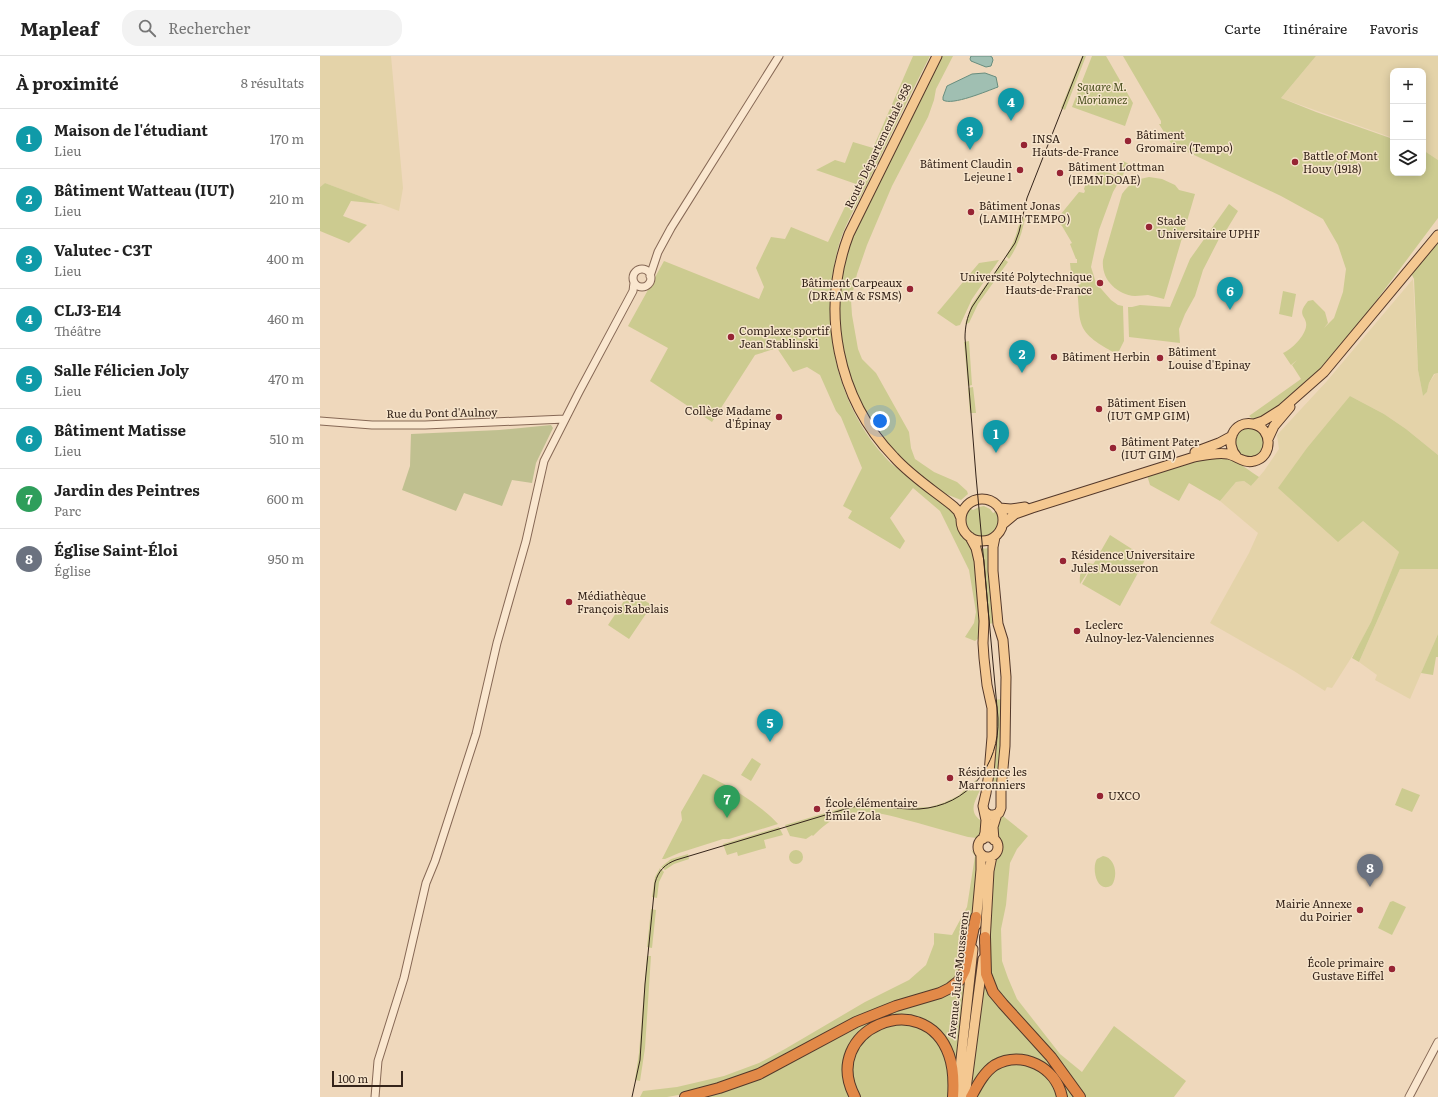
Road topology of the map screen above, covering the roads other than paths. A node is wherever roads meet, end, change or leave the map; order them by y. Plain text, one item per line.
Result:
1 (779, 56) edge
2 (936, 56) edge
3 (1438, 227) edge
4 (1438, 235) edge
5 (660, 247) junction
6 (642, 269) junction
7 (650, 276) junction
8 (634, 283) junction
9 (645, 286) junction
10 (1384, 301) junction
11 (620, 315) junction
12 (1311, 384) junction
13 (565, 419) junction
14 (320, 421) edge
15 (1254, 424) junction
16 (1232, 436) junction
17 (1268, 439) junction
18 (1237, 457) junction
19 (935, 492) junction
20 (969, 504) junction
21 (999, 508) junction
22 (961, 518) junction
23 (1003, 524) junction
24 (970, 537) junction
25 (995, 537) junction
26 (984, 633) junction
27 (1001, 634) junction
28 (1005, 688) junction
29 (988, 690) junction
30 (984, 800) junction
31 (1001, 801) junction
32 (985, 812) junction
33 (997, 814) junction
34 (983, 838) junction
35 (994, 840) junction
36 (981, 854) junction
37 (992, 856) junction
38 (976, 917) junction
39 (985, 937) junction
40 (1438, 1042) edge
41 (375, 1097) edge
42 (685, 1097) edge
43 (855, 1097) edge
44 (953, 1097) edge
45 (957, 1097) edge
46 (965, 1097) edge
47 (971, 1097) edge
48 (1062, 1097) edge
49 (1080, 1097) edge
50 (1409, 1097) edge

1 - 5 street
2 - 19 main road, Route Départementale 958
3 - 10 main road
4 - 10 main road
5 - 6 street
5 - 7 street
6 - 7 street
6 - 8 street
7 - 9 street
8 - 9 street
8 - 11 street
9 - 11 street
10 - 12 main road
11 - 13 street
12 - 15 main road
12 - 17 main road
13 - 14 street, Rue du Pont d'Aulnoy
13 - 41 street
15 - 16 main road
15 - 17 main road
16 - 18 main road
16 - 21 main road
17 - 18 main road
18 - 23 main road
19 - 20 main road
19 - 22 main road, Route Départementale 958
20 - 21 main road
20 - 22 main road
21 - 23 main road
22 - 24 main road
23 - 25 main road
24 - 25 main road
24 - 26 main road
25 - 27 main road
26 - 27 main road
26 - 29 main road
27 - 28 main road
28 - 29 main road
28 - 31 main road
29 - 30 main road
30 - 31 main road
30 - 32 main road
31 - 33 main road
32 - 33 main road
32 - 34 main road
33 - 35 main road
34 - 35 main road
34 - 36 main road
35 - 37 main road
36 - 37 main road
36 - 38 main road, Avenue Jules Mousseron
37 - 39 main road, Avenue Jules Mousseron
38 - 42 highway
38 - 45 main road, Avenue Jules Mousseron
39 - 46 main road, Avenue Jules Mousseron
39 - 49 highway
40 - 50 street
43 - 44 highway
47 - 48 highway

